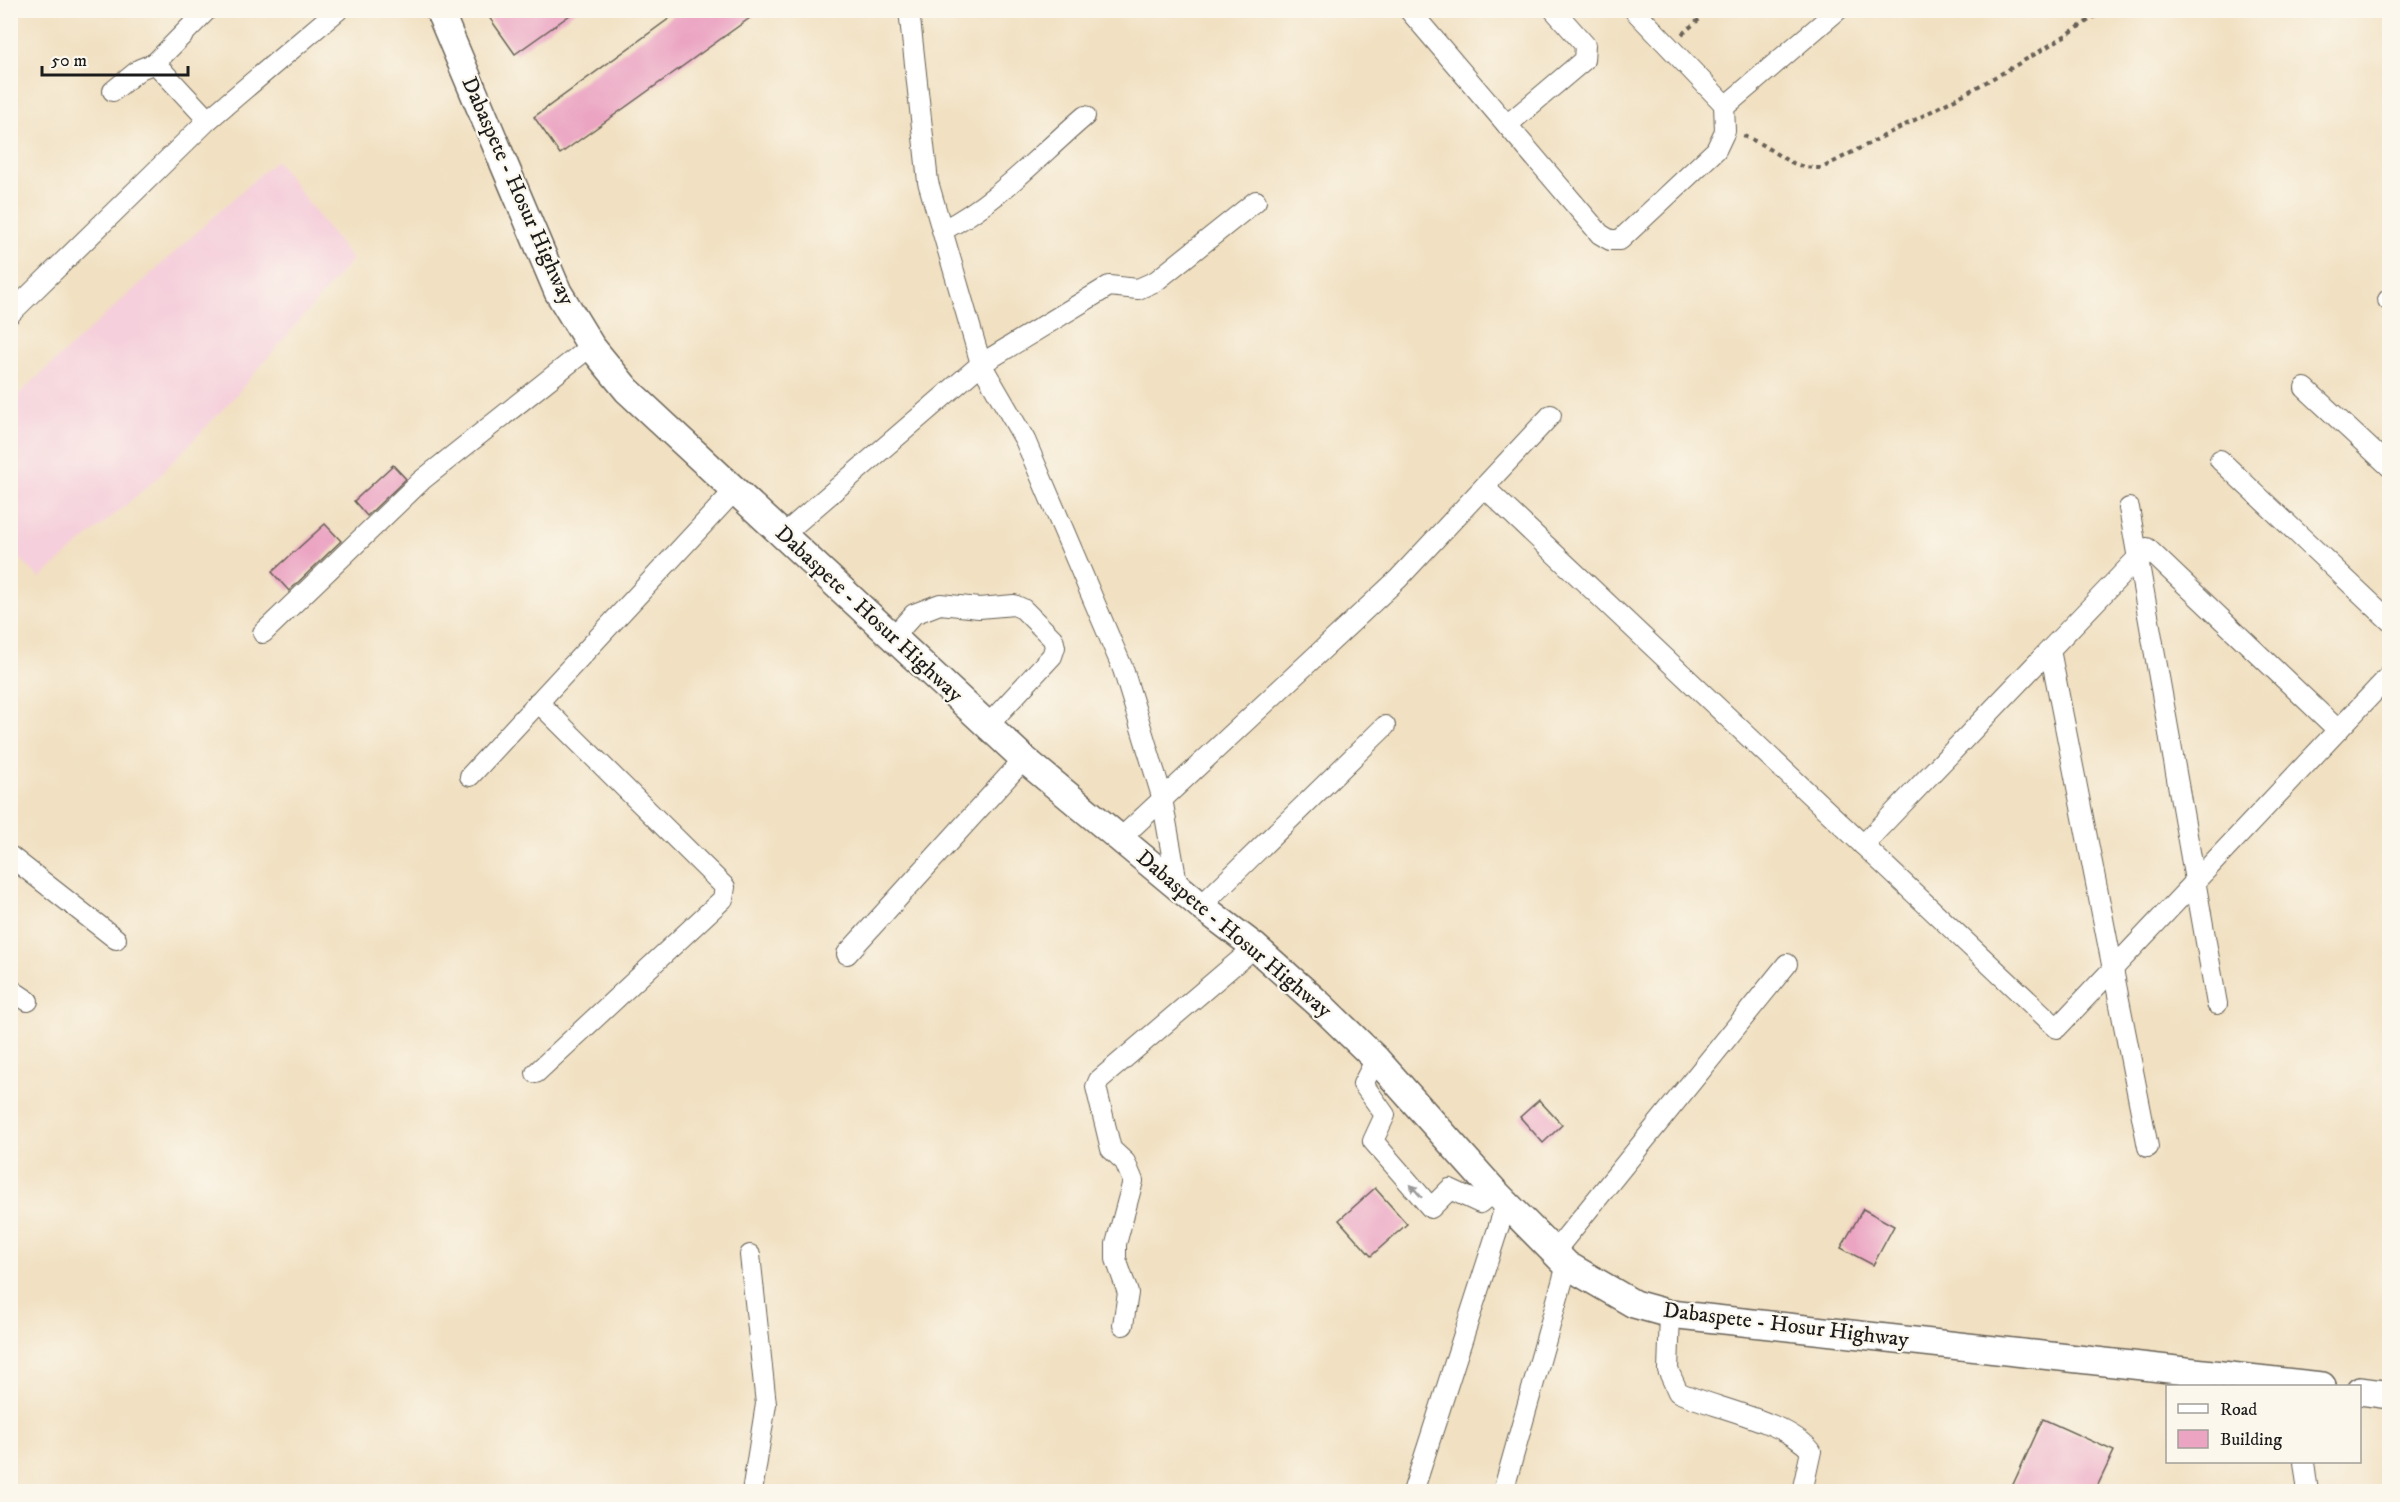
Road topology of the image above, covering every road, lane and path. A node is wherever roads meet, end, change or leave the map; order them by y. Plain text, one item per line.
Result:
1 (207, 10) edge
2 (338, 10) edge
3 (439, 10) edge
4 (909, 10) edge
5 (1409, 10) edge
6 (1554, 10) edge
7 (1634, 10) edge
8 (1710, 10) edge
9 (1838, 10) edge
10 (2104, 10) edge
11 (1667, 46) junction
12 (155, 63) junction
13 (113, 91) dead end
14 (1725, 104) junction
15 (1085, 116) dead end
16 (208, 120) junction
17 (1507, 125) junction
18 (1725, 131) junction
19 (1256, 201) dead end
20 (943, 230) junction
21 (10, 314) edge
22 (591, 346) junction
23 (981, 364) junction
24 (2306, 388) dead end
25 (1551, 414) dead end
26 (2220, 460) dead end
27 (2390, 467) edge
28 (1484, 487) junction
29 (736, 489) junction
30 (2129, 508) dead end
31 (784, 534) junction
32 (2138, 558) junction
33 (2390, 621) edge
34 (263, 633) dead end
35 (894, 636) junction
36 (2050, 650) junction
37 (2390, 675) edge
38 (538, 702) junction
39 (987, 726) junction
40 (1385, 726) dead end
41 (2338, 730) junction
42 (1024, 759) junction
43 (470, 776) dead end
44 (1121, 838) junction
45 (1863, 845) junction
46 (10, 856) edge
47 (2195, 882) junction
48 (1177, 883) junction
49 (1201, 906) junction
50 (117, 939) dead end
51 (1256, 947) junction
52 (847, 954) dead end
53 (1787, 964) dead end
54 (2113, 969) junction
55 (10, 989) edge
56 (28, 1001) dead end
57 (2217, 1004) dead end
58 (1376, 1059) junction
59 (536, 1073) dead end
60 (2148, 1147) dead end
61 (1500, 1198) junction
62 (750, 1256) dead end
63 (1560, 1259) junction
64 (1670, 1314) junction
65 (1123, 1325) dead end
66 (2293, 1385) edge
67 (2361, 1391) edge
68 (2390, 1395) edge
69 (2304, 1463) edge
70 (752, 1491) edge
71 (1413, 1491) edge
72 (1503, 1491) edge
73 (1802, 1491) edge
74 (2308, 1491) edge

1 - 12 street
2 - 16 street
3 - 22 highway, Dabaspete - Hosur Highway
4 - 20 street
5 - 17 street
6 - 17 street
7 - 11 street
8 - 11 path
9 - 14 street
10 - 18 path
11 - 14 street
12 - 13 street
12 - 16 street
14 - 18 street
15 - 20 street
16 - 21 street
17 - 18 street
19 - 23 street
20 - 23 street
22 - 29 highway, Dabaspete - Hosur Highway
22 - 34 street
23 - 31 street
23 - 48 street
24 - 27 street
25 - 28 street
26 - 33 street
28 - 44 street
28 - 45 street
29 - 31 highway, Dabaspete - Hosur Highway
29 - 38 street
30 - 32 street
31 - 35 highway, Dabaspete - Hosur Highway
32 - 36 street
32 - 41 street
32 - 47 street
35 - 39 highway, Dabaspete - Hosur Highway
35 - 39 street
36 - 45 street
36 - 54 street
37 - 41 street
38 - 43 street
38 - 59 street
39 - 42 highway, Dabaspete - Hosur Highway
40 - 49 street
41 - 47 street
42 - 44 highway, Dabaspete - Hosur Highway
42 - 52 street
44 - 48 highway, Dabaspete - Hosur Highway
45 - 54 street
46 - 50 street
47 - 54 street
47 - 57 street
48 - 49 highway, Dabaspete - Hosur Highway
49 - 51 highway, Dabaspete - Hosur Highway
51 - 58 highway, Dabaspete - Hosur Highway
51 - 65 street
53 - 63 street
54 - 60 street
55 - 56 street
58 - 61 highway, Dabaspete - Hosur Highway
61 -> 58 street
61 - 63 highway, Dabaspete - Hosur Highway
61 - 71 street
62 - 70 street
63 - 64 highway, Dabaspete - Hosur Highway
63 - 72 street
64 - 66 highway, Dabaspete - Hosur Highway
64 - 73 street
67 - 68 highway
69 - 74 street

